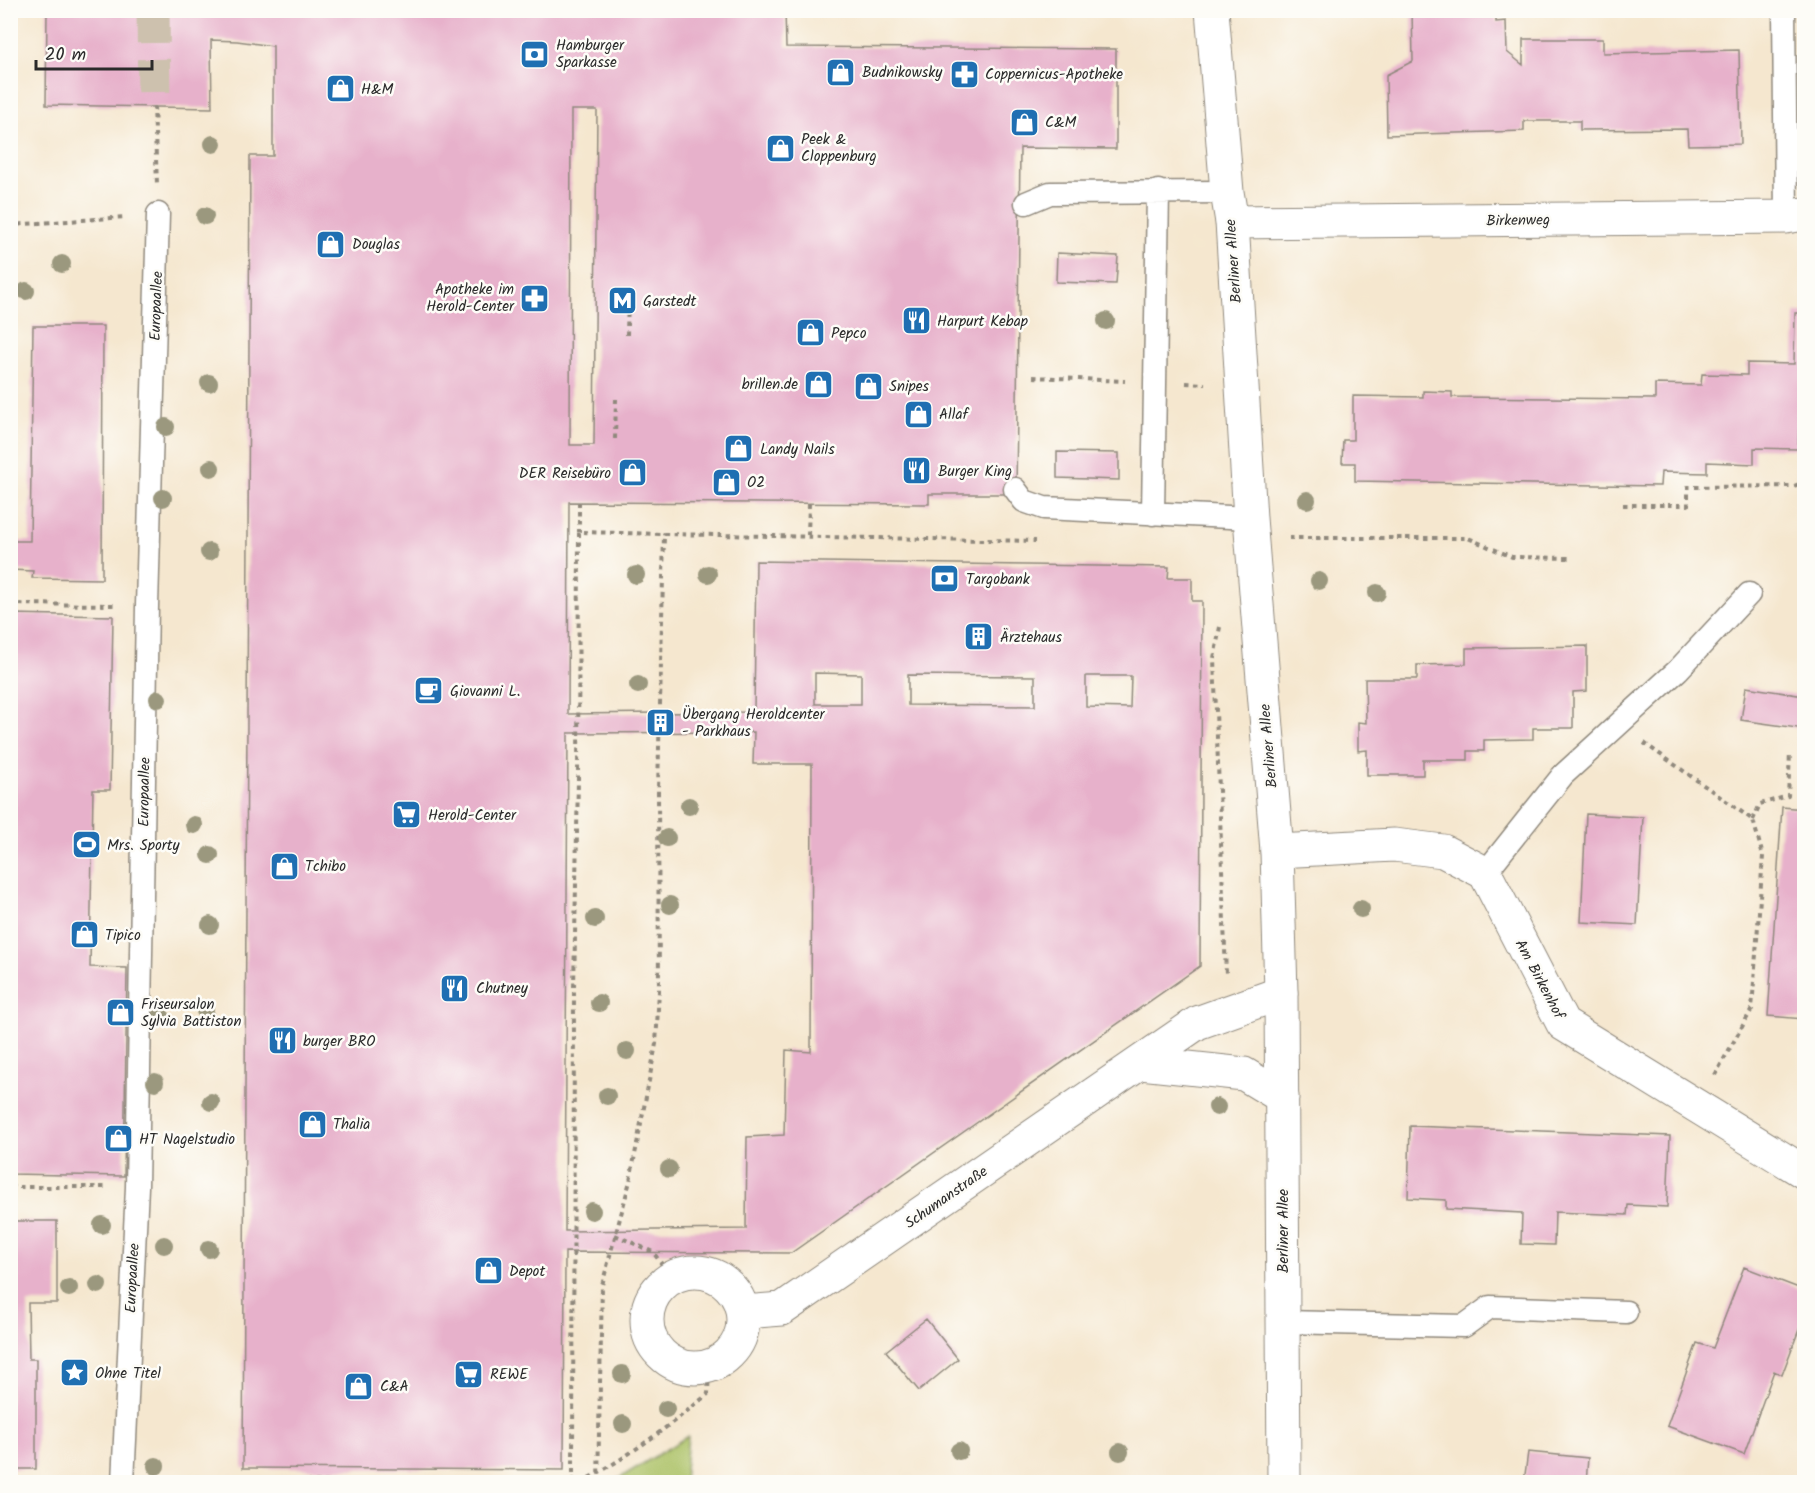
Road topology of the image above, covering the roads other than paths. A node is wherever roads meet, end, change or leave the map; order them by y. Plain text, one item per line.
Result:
1 (1212, 10) edge
2 (1784, 10) edge
3 (1158, 191) junction
4 (1026, 203) dead end
5 (1229, 207) junction
6 (158, 214) road end
7 (1795, 216) edge
8 (1015, 489) dead end
9 (1153, 514) junction
10 (1251, 528) junction
11 (1749, 594) dead end
12 (1277, 851) junction
13 (1485, 873) junction
14 (1281, 993) junction
15 (1141, 1063) junction
16 (1282, 1097) junction
17 (1804, 1172) edge
18 (744, 1312) junction
19 (1626, 1312) dead end
20 (1283, 1322) junction
21 (123, 1481) edge
22 (1284, 1482) edge

1 - 5 street, Berliner Allee
2 - 7 lane
3 - 4 lane
3 - 5 lane
3 - 9 lane
5 - 7 street, Birkenweg
5 - 10 street, Berliner Allee
6 - 21 lane, Europaallee
8 - 9 lane
9 - 10 lane
10 - 12 street, Berliner Allee
11 - 13 lane
12 - 13 street
12 - 14 street, Berliner Allee
13 - 17 street, Am Birkenhof
14 - 15 street, Schumanstraße
14 - 16 street, Berliner Allee
15 - 16 street
15 - 18 street, Schumanstraße
16 - 20 street, Berliner Allee
18 - 18 street
19 - 20 lane
20 - 22 street, Berliner Allee

